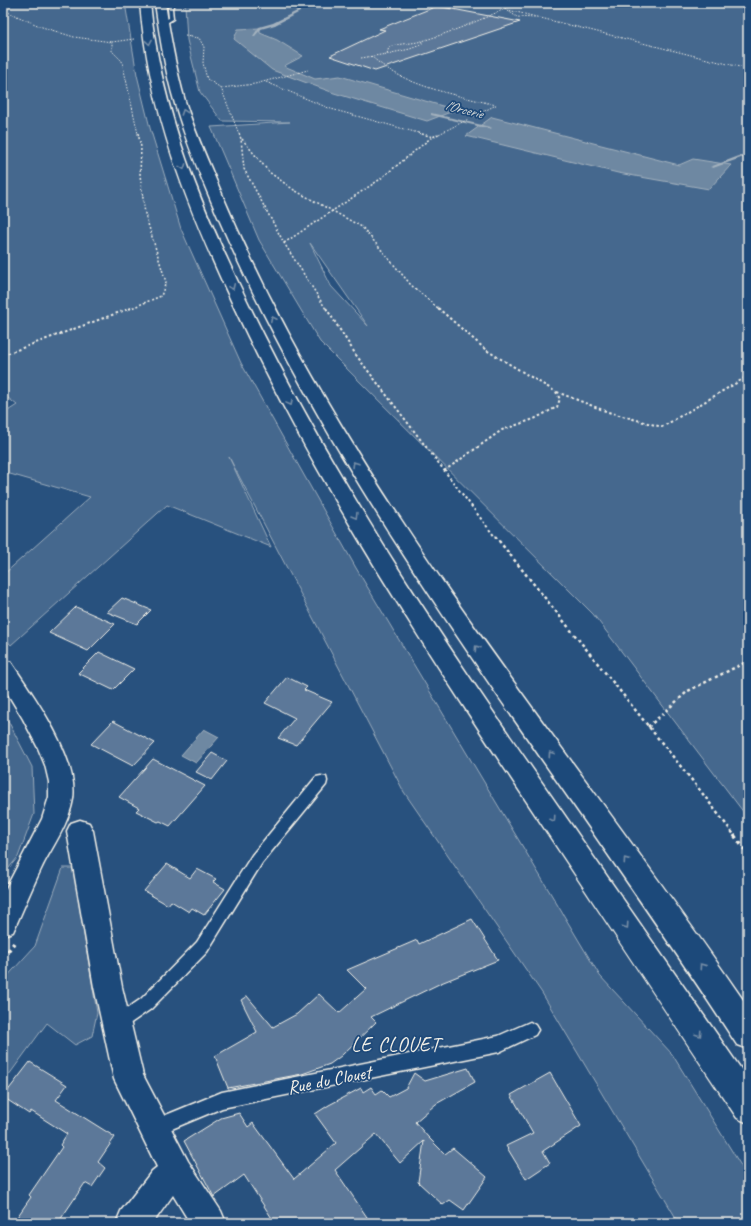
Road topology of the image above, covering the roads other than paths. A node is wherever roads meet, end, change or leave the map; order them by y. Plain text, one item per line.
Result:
1 (145, 3) edge
2 (166, 10) edge
3 (3, 668) edge
4 (321, 780) dead end
5 (80, 831) dead end
6 (34, 857) junction
7 (3, 888) edge
8 (3, 923) edge
9 (724, 998) junction
10 (748, 1023) edge
11 (117, 1024) junction
12 (530, 1030) dead end
13 (748, 1034) edge
14 (748, 1107) edge
15 (153, 1128) junction
16 (177, 1172) junction
17 (133, 1223) edge
18 (209, 1223) edge

1 -> 14 highway
9 -> 2 highway
3 - 6 street
4 - 11 lane
5 - 11 street
6 - 7 street
6 - 8 street
9 - 10 highway
9 - 13 highway
11 - 15 street
12 - 15 lane, Rue du Clouet
15 - 16 street
16 - 17 street
16 - 18 street

